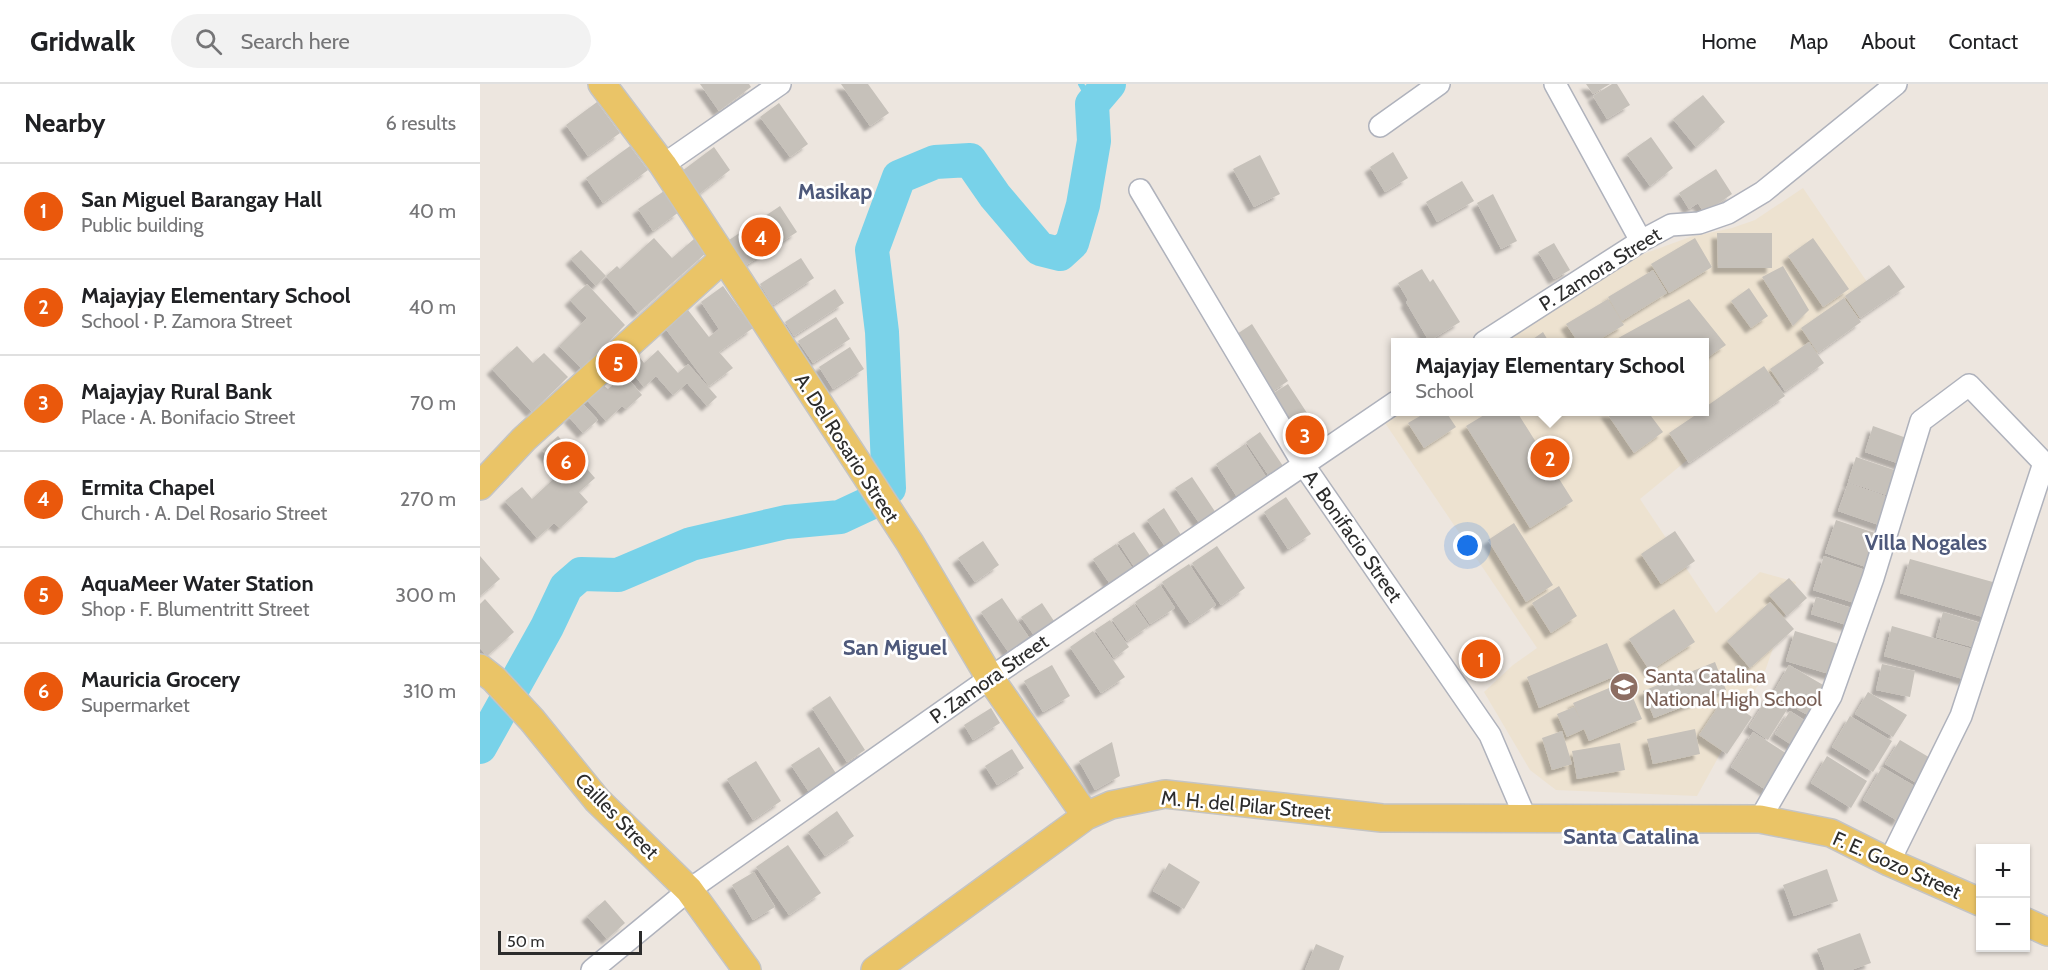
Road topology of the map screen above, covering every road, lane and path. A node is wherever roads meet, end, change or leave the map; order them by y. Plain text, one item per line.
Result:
1 (602, 84) edge
2 (780, 84) edge
3 (1439, 84) edge
4 (1555, 84) edge
5 (1896, 84) edge
6 (1380, 126) dead end
7 (663, 165) junction
8 (1140, 190) dead end
9 (1641, 241) junction
10 (724, 258) junction
11 (1490, 338) edge
12 (1391, 405) edge
13 (1303, 464) junction
14 (480, 486) edge
15 (487, 674) edge
16 (990, 678) junction
17 (1086, 816) junction
18 (1526, 819) junction
19 (1760, 819) junction
20 (1889, 862) junction
21 (688, 890) junction
22 (1976, 900) edge
23 (2030, 924) edge
24 (2048, 932) edge
25 (592, 970) edge
26 (747, 970) edge
27 (875, 970) edge

1 - 7 main road, A. Del Rosario Street
2 - 7 street
3 - 6 street
4 - 9 street
5 - 9 street, P. Zamora Street
7 - 10 main road, A. Del Rosario Street
8 - 13 street, A. Bonifacio Street
9 - 11 street, P. Zamora Street
10 - 14 main road
10 - 16 main road, A. Del Rosario Street
12 - 13 street, P. Zamora Street
13 - 16 street, P. Zamora Street
13 - 18 street, A. Bonifacio Street
15 - 21 main road, Cailles Street
16 - 17 main road, A. Del Rosario Street
16 - 21 street, P. Zamora Street
17 - 18 main road, M. H. del Pilar Street
17 - 27 main road, M. H. del Pilar Street
18 - 19 main road, F. E. Gozo Street
19 - 20 main road, F. E. Gozo Street
19 - 20 street
20 - 22 main road, F. E. Gozo Street
21 - 25 street, P. Zamora Street
21 - 26 main road, Cailles Street
23 - 24 main road

